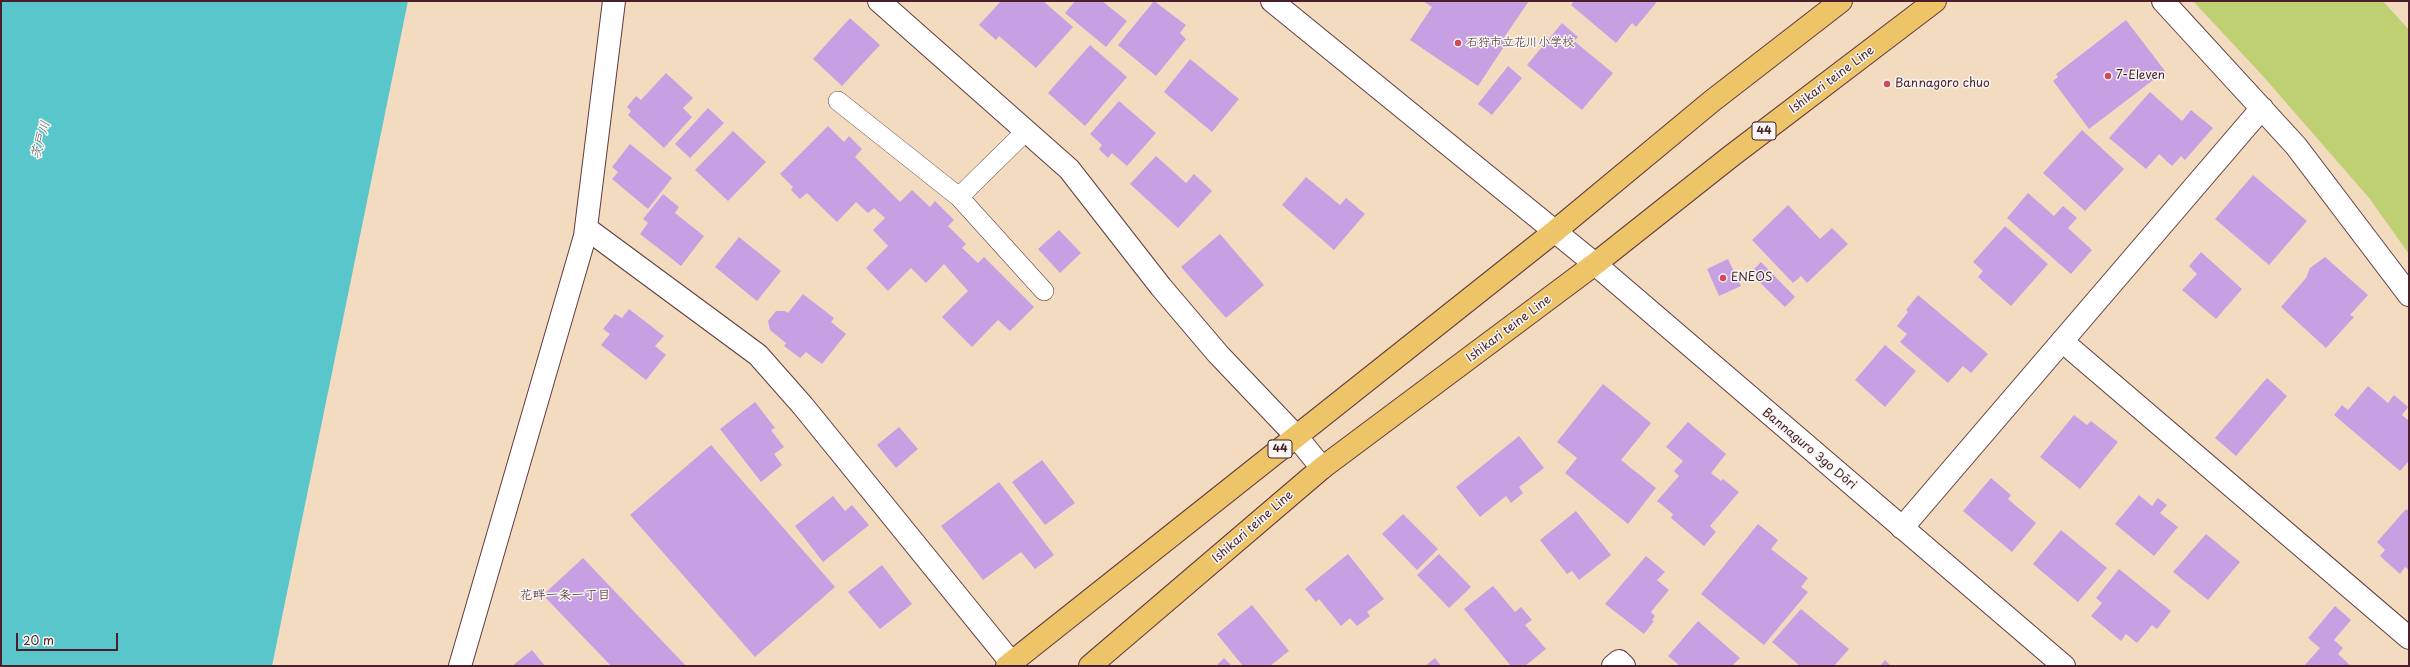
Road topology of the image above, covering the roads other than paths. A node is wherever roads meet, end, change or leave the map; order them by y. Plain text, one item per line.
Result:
1 (614, 1) edge
2 (879, 1) edge
3 (1272, 1) edge
4 (1841, 1) edge
5 (1935, 1) edge
6 (2163, 1) edge
7 (838, 101) dead end
8 (2262, 108) junction
9 (1026, 131) junction
10 (959, 196) junction
11 (586, 228) junction
12 (1554, 232) junction
13 (1595, 264) junction
14 (1044, 291) dead end
15 (2409, 295) edge
16 (2062, 341) junction
17 (1296, 436) junction
18 (1322, 468) junction
19 (1902, 528) junction
20 (2409, 638) edge
21 (1011, 665) edge
22 (460, 666) edge
23 (1090, 666) edge
24 (1613, 666) edge
25 (1624, 666) edge
26 (2064, 666) edge

1 - 11 street
2 - 9 street
3 - 12 street, Bannaguro 3go Dōri
4 - 12 main road, 44
5 - 13 main road, Ishikari teine Line / 44
6 - 8 street
7 - 10 lane
8 - 15 street
8 - 16 street
9 - 10 lane
9 - 17 street
10 - 14 lane
11 - 21 street
11 - 22 street
12 - 13 street, Bannaguro 3go Dōri
12 - 17 main road, 44
13 - 18 main road, Ishikari teine Line / 44
13 - 19 street, Bannaguro 3go Dōri
16 - 19 street
16 - 20 street
17 - 18 street
17 - 21 main road, 44
18 - 23 main road, Ishikari teine Line / 44
19 - 26 street, Bannaguro 3go Dōri
24 - 25 street

